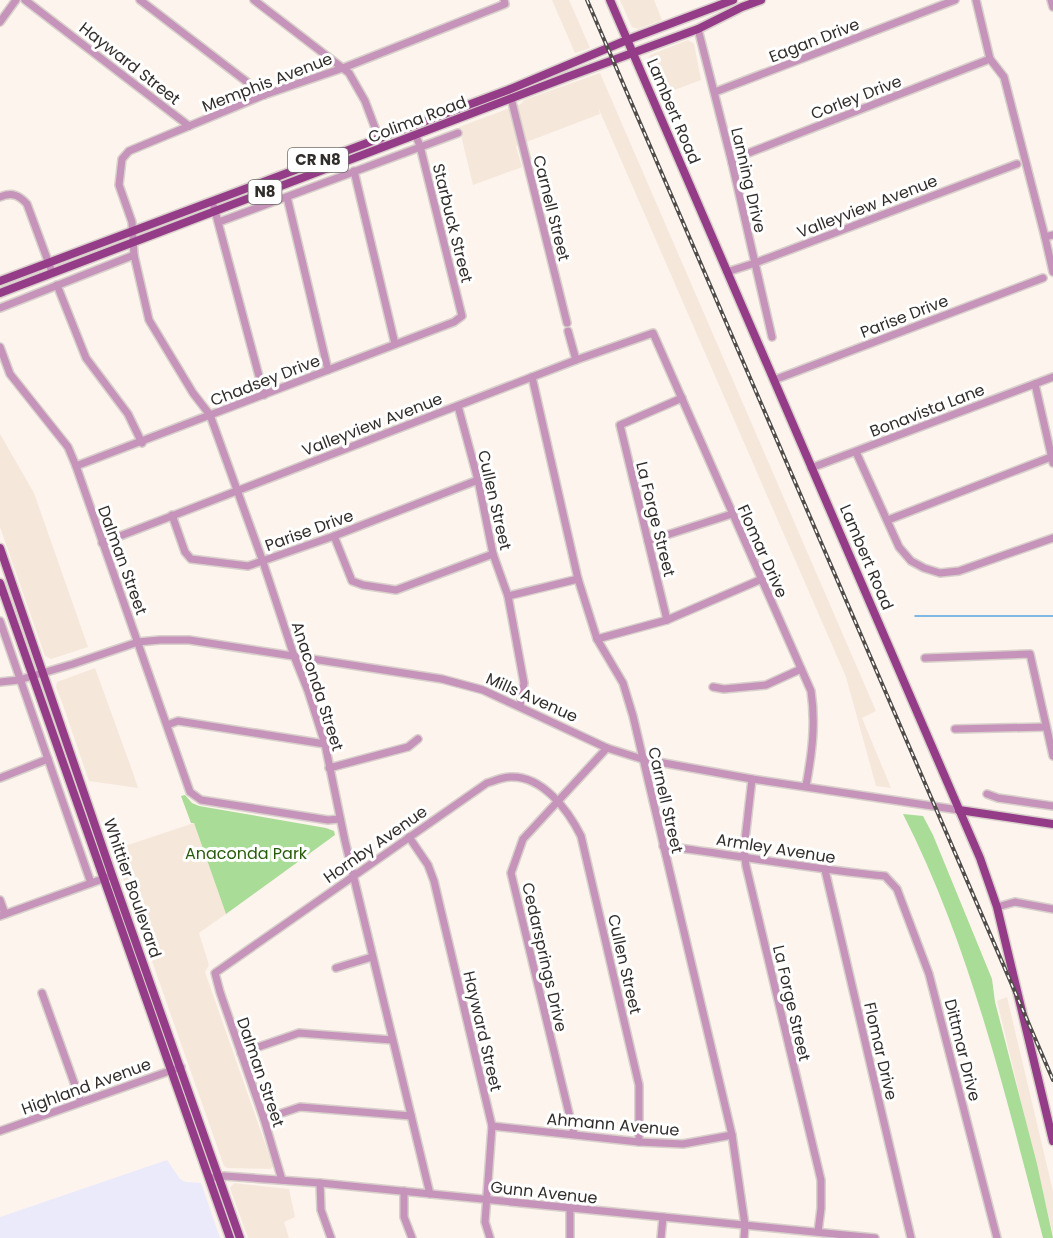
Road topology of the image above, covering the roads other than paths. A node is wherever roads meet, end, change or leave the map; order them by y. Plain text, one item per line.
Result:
1 (16, 0) edge
2 (25, 0) edge
3 (140, 0) edge
4 (254, 0) edge
5 (610, 0) edge
6 (733, 0) edge
7 (750, 0) edge
8 (761, 0) edge
9 (955, 0) edge
10 (976, 0) edge
11 (1051, 0) edge
12 (504, 2) edge
13 (742, 7) junction
14 (1053, 7) edge
15 (0, 22) edge
16 (698, 29) junction
17 (627, 40) junction
18 (633, 54) junction
19 (990, 59) junction
20 (343, 68) junction
21 (715, 92) junction
22 (510, 94) junction
23 (264, 95) junction
24 (189, 126) junction
25 (412, 126) junction
26 (458, 133) dead end
27 (416, 136) junction
28 (379, 137) junction
29 (420, 146) junction
30 (382, 148) junction
31 (732, 163) junction
32 (1017, 164) dead end
33 (354, 171) junction
34 (315, 173) joint
35 (0, 197) edge
36 (287, 197) junction
37 (211, 201) junction
38 (216, 212) junction
39 (219, 222) junction
40 (133, 230) junction
41 (1053, 235) edge
42 (1045, 237) junction
43 (133, 242) junction
44 (134, 255) junction
45 (48, 262) junction
46 (755, 263) junction
47 (52, 272) junction
48 (727, 272) junction
49 (1053, 272) edge
50 (1044, 278) dead end
51 (0, 281) edge
52 (57, 285) junction
53 (0, 294) edge
54 (0, 308) edge
55 (462, 316) joint
56 (653, 333) joint
57 (772, 337) dead end
58 (395, 344) junction
59 (0, 347) edge
60 (576, 360) junction
61 (328, 370) junction
62 (532, 377) junction
63 (1053, 378) edge
64 (774, 381) junction
65 (1035, 384) junction
66 (264, 395) junction
67 (682, 398) junction
68 (458, 406) junction
69 (210, 415) junction
70 (142, 443) junction
71 (856, 452) junction
72 (1052, 460) edge
73 (76, 466) junction
74 (811, 468) junction
75 (477, 480) junction
76 (237, 491) junction
77 (732, 514) junction
78 (172, 515) junction
79 (888, 520) junction
80 (334, 536) junction
81 (1053, 538) edge
82 (648, 541) junction
83 (102, 543) junction
84 (0, 548) edge
85 (494, 554) junction
86 (263, 562) junction
87 (578, 579) junction
88 (762, 579) junction
89 (0, 583) edge
90 (508, 596) junction
91 (667, 620) junction
92 (0, 621) edge
93 (597, 639) junction
94 (138, 642) junction
95 (294, 656) junction
96 (925, 658) dead end
97 (801, 669) junction
98 (43, 673) junction
99 (32, 676) junction
100 (20, 680) junction
101 (0, 682) edge
102 (713, 687) dead end
103 (520, 706) junction
104 (167, 725) junction
105 (1046, 727) junction
106 (955, 729) dead end
107 (418, 740) dead end
108 (325, 744) junction
109 (607, 748) junction
110 (1053, 756) edge
111 (48, 759) junction
112 (642, 759) junction
113 (329, 768) junction
114 (0, 778) edge
115 (752, 778) junction
116 (806, 786) junction
117 (987, 794) dead end
118 (557, 801) junction
119 (1053, 806) edge
120 (959, 810) junction
121 (340, 819) junction
122 (1053, 824) edge
123 (409, 837) junction
124 (663, 846) junction
125 (745, 856) junction
126 (825, 870) junction
127 (353, 875) junction
128 (885, 876) joint
129 (108, 877) junction
130 (91, 883) junction
131 (0, 900) edge
132 (997, 907) junction
133 (1053, 909) edge
134 (2, 915) edge
135 (372, 957) junction
136 (336, 968) dead end
137 (215, 973) joint
138 (42, 993) dead end
139 (392, 1040) junction
140 (241, 1053) junction
141 (181, 1067) junction
142 (171, 1070) junction
143 (81, 1102) junction
144 (411, 1116) junction
145 (264, 1119) junction
146 (492, 1126) junction
147 (0, 1131) edge
148 (574, 1134) junction
149 (732, 1135) junction
150 (1053, 1141) edge
151 (639, 1142) junction
152 (214, 1177) junction
153 (282, 1180) junction
154 (320, 1183) junction
155 (404, 1191) junction
156 (430, 1194) junction
157 (487, 1200) junction
158 (570, 1209) junction
159 (663, 1217) junction
160 (745, 1225) junction
161 (818, 1233) junction
162 (831, 1236) edge
163 (230, 1238) edge
164 (240, 1238) edge
165 (331, 1238) edge
166 (412, 1238) edge
167 (490, 1238) edge
168 (570, 1238) edge
169 (661, 1238) edge
170 (744, 1238) edge
171 (875, 1238) edge
172 (911, 1238) edge
173 (997, 1238) edge

1 - 15 street
2 - 24 street, Hayward Street
3 - 23 street
4 - 20 street
5 - 17 main road, Lambert Road
6 - 17 main road, Colima Road / CR N8
7 - 13 main road, CR N8
8 - 13 main road
9 - 21 street, Eagan Drive
10 - 19 street
11 - 14 street
12 - 20 street, Memphis Avenue
13 - 16 main road, Colima Road / CR N8
16 - 18 main road, Colima Road / CR N8
16 - 21 street, Lanning Drive
17 - 18 main road, Lambert Road
17 - 22 main road, Colima Road / CR N8
18 - 22 main road, Colima Road / CR N8
18 - 48 main road, Lambert Road
19 - 31 street, Corley Drive
19 - 42 street
20 - 23 street, Memphis Avenue
20 - 28 street
21 - 31 street, Lanning Drive
22 - 25 main road, Colima Road / CR N8
22 - 27 main road, Colima Road
22 - 60 street, Carnell Street
23 - 24 street, Memphis Avenue
24 - 40 street, Memphis Avenue
25 - 27 main road
25 - 28 main road, Colima Road / CR N8
26 - 29 street
27 - 29 street, Starbuck Street
27 - 30 main road, Colima Road / CR N8
28 - 30 street
28 - 37 main road, Colima Road / CR N8
29 - 33 street
29 - 55 street, Starbuck Street
30 - 34 main road, Colima Road / CR N8
31 - 46 street, Lanning Drive
32 - 46 street, Valleyview Avenue
33 - 36 street
33 - 58 street
34 - 38 main road, Colima Road / N8
35 - 45 street
36 - 39 street
36 - 61 street
37 - 38 street
37 - 40 main road, Colima Road / CR N8
38 - 39 street
38 - 43 main road, Colima Road
39 - 66 street
40 - 43 street, Memphis Avenue
40 - 45 main road, Colima Road / CR N8
41 - 42 street
42 - 49 street
43 - 44 street, Anaconda Street
43 - 47 main road, Colima Road
44 - 52 street
44 - 69 street, Anaconda Street
45 - 47 street
45 - 51 main road, Colima Road / CR N8
46 - 48 street, Valleyview Avenue
46 - 57 street, Lanning Drive
47 - 53 main road, Colima Road
48 - 64 main road, Lambert Road
50 - 64 street, Parise Drive
52 - 54 street
52 - 70 street
55 - 58 street, Chadsey Drive
56 - 60 street, Valleyview Avenue
56 - 67 street, Flomar Drive
58 - 61 street, Chadsey Drive
59 - 73 street, Dalman Street
60 - 62 street, Valleyview Avenue
61 - 66 street, Chadsey Drive
62 - 68 street, Valleyview Avenue
62 - 87 street, Carnell Street
63 - 65 street, Bonavista Lane
64 - 74 main road, Lambert Road
65 - 71 street, Bonavista Lane
65 - 72 street
66 - 69 street, Chadsey Drive
67 - 77 street, Flomar Drive
67 - 82 street, La Forge Street
68 - 75 street, Cullen Street
68 - 76 street, Valleyview Avenue
69 - 70 street, Chadsey Drive
69 - 76 street, Anaconda Street
70 - 73 street, Chadsey Drive
71 - 74 street, Bonavista Lane
71 - 79 street
72 - 79 street
73 - 83 street, Dalman Street
74 - 120 main road, Lambert Road
75 - 80 street, Parise Drive
75 - 85 street, Cullen Street
76 - 78 street, Valleyview Avenue
76 - 86 street, Anaconda Street
77 - 82 street
77 - 88 street, Flomar Drive
78 - 83 street, Valleyview Avenue
78 - 86 street, Parise Drive
79 - 81 street
80 - 85 street
80 - 86 street, Parise Drive
82 - 91 street, La Forge Street
83 - 94 street, Dalman Street
84 - 98 main road, Whittier Boulevard
85 - 90 street, Cullen Street
86 - 95 street, Anaconda Street
87 - 90 street
87 - 93 street, Carnell Street
88 - 91 street
88 - 97 street, Flomar Drive
89 - 99 main road, Whittier Boulevard
90 - 103 street, Cullen Street
91 - 93 street
92 - 100 street
93 - 112 street, Carnell Street
94 - 95 street, Mills Avenue
94 - 98 street, Mills Avenue
94 - 104 street, Dalman Street
95 - 103 street, Mills Avenue
95 - 108 street, Anaconda Street
96 - 105 street
97 - 102 street
97 - 116 street, Flomar Drive
98 - 99 street, Mills Avenue
98 - 129 main road, Whittier Boulevard
99 - 100 street, Mills Avenue
99 - 129 main road, Whittier Boulevard
100 - 101 street, Mills Avenue
100 - 111 street
103 - 109 street, Mills Avenue
104 - 108 street
104 - 121 street, Dalman Street
105 - 106 street
105 - 110 street
107 - 113 street
108 - 113 street, Anaconda Street
109 - 112 street, Mills Avenue
109 - 118 street, Cedarsprings Drive
111 - 114 street
111 - 130 street
112 - 115 street, Mills Avenue
112 - 124 street, Carnell Street
113 - 121 street, Anaconda Street
115 - 116 street, Mills Avenue
115 - 125 street, La Forge Street
116 - 120 street, Mills Avenue
117 - 119 street
118 - 123 street, Hornby Avenue
118 - 148 street, Cedarsprings Drive
118 - 151 street, Cullen Street
120 - 122 main road, Mills Avenue
120 - 132 main road, Lambert Road
121 - 127 street, Anaconda Street
123 - 127 street, Hornby Avenue
123 - 146 street, Hayward Street
124 - 125 street, Armley Avenue
124 - 149 street, Carnell Street
125 - 126 street, Armley Avenue
125 - 161 street, La Forge Street
126 - 128 street, Armley Avenue
126 - 172 street, Flomar Drive
127 - 135 street, Anaconda Street
127 - 137 street, Hornby Avenue
128 - 173 street, Dittmar Drive
129 - 130 street
129 - 141 main road, Whittier Boulevard
129 - 142 main road, Whittier Boulevard
130 - 134 street
131 - 134 street
132 - 133 street
132 - 150 main road, Lambert Road
135 - 136 street
135 - 139 street, Anaconda Street
137 - 140 street, Dalman Street
138 - 143 street
139 - 140 street
139 - 144 street, Anaconda Street
140 - 145 street, Dalman Street
141 - 142 street, Highland Avenue
141 - 152 main road, Whittier Boulevard
142 - 143 street, Highland Avenue
142 - 152 main road, Whittier Boulevard
143 - 147 street, Highland Avenue
144 - 145 street
144 - 156 street, Anaconda Street
145 - 153 street, Dalman Street
146 - 148 street, Ahmann Avenue
146 - 157 street, Hayward Street
148 - 151 street, Ahmann Avenue
149 - 151 street, Ahmann Avenue
149 - 160 street, Carnell Street
152 - 153 street, Gunn Avenue
152 - 163 main road, Whittier Boulevard
152 - 164 main road, Whittier Boulevard
153 - 154 street, Gunn Avenue
154 - 155 street, Gunn Avenue
154 - 165 street
155 - 156 street, Gunn Avenue
155 - 166 street
156 - 157 street, Gunn Avenue
157 - 158 street, Gunn Avenue
157 - 167 street, Hayward Street
158 - 159 street, Gunn Avenue
158 - 168 street
159 - 160 street, Gunn Avenue
159 - 169 street
160 - 161 street, Gunn Avenue
160 - 170 street, Carnell Street
161 - 162 street, Gunn Avenue
162 - 171 street, Gunn Avenue

